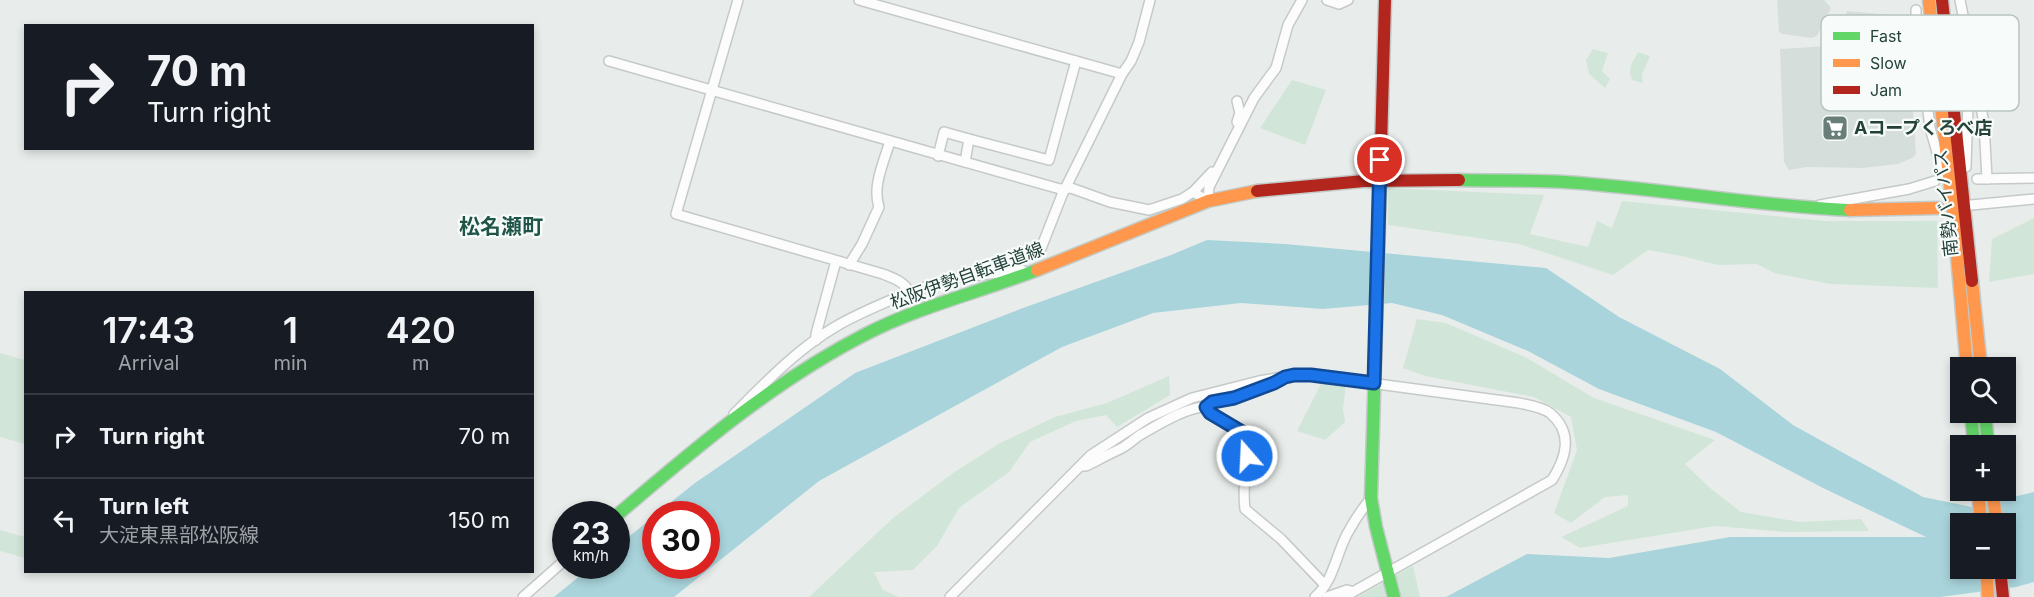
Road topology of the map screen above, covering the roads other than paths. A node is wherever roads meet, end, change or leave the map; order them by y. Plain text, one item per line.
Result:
1 (738, 0) edge
2 (859, 0) edge
3 (1150, 0) edge
4 (1302, 0) edge
5 (1327, 0) edge
6 (1348, 0) edge
7 (1384, 0) edge
8 (1929, 0) edge
9 (1942, 0) edge
10 (1960, 0) edge
11 (1916, 10) dead end
12 (1916, 15) edge
13 (1931, 15) edge
14 (1944, 15) edge
15 (1963, 15) edge
16 (609, 61) dead end
17 (1076, 61) junction
18 (1122, 74) junction
19 (712, 91) junction
20 (1237, 101) dead end
21 (1928, 111) edge
22 (1941, 111) edge
23 (1955, 111) edge
24 (1968, 111) edge
25 (1982, 111) edge
26 (1236, 132) junction
27 (969, 139) junction
28 (890, 141) junction
29 (939, 156) junction
30 (965, 162) junction
31 (2034, 178) edge
32 (1935, 182) dead end
33 (1379, 184) junction
34 (1065, 189) junction
35 (1964, 191) junction
36 (1193, 192) junction
37 (1950, 192) junction
38 (2034, 200) edge
39 (1208, 201) junction
40 (1969, 207) junction
41 (1806, 208) junction
42 (1938, 208) dead end
43 (836, 261) junction
44 (849, 265) junction
45 (1026, 274) junction
46 (956, 278) junction
47 (909, 292) junction
48 (816, 340) junction
49 (1966, 357) edge
50 (1980, 357) edge
51 (1285, 377) junction
52 (1374, 380) junction
53 (1206, 407) junction
54 (730, 423) junction
55 (1080, 466) junction
56 (1371, 498) junction
57 (630, 504) edge
58 (552, 572) edge
59 (1388, 575) junction
60 (1987, 579) edge
61 (2001, 579) edge
62 (1324, 584) junction
63 (1348, 595) edge
64 (523, 597) edge
65 (950, 597) edge
66 (1315, 597) edge
67 (1327, 597) edge
68 (1394, 597) edge
69 (1988, 597) edge
70 (2003, 597) edge

1 - 19 street
2 - 17 street
3 - 18 street
4 - 26 street
5 - 6 street
7 - 33 main road
8 - 13 main road, 南勢バイパス
9 - 14 main road, 南勢バイパス
10 - 15 street
11 - 12 street
16 - 19 street
17 - 18 street
17 - 27 street
18 - 34 street
19 - 28 street
19 - 43 street
20 - 26 street
21 - 37 street
22 - 37 main road, 南勢バイパス
23 - 35 main road, 南勢バイパス
24 - 35 street
25 - 31 street
26 - 36 street
26 - 39 street
27 - 29 street
27 - 30 street
28 - 29 street
28 - 44 street
29 - 30 street
30 - 34 street
32 - 41 street
33 - 39 main road, 松阪伊勢自転車道線
33 - 41 main road, 松阪伊勢自転車道線
33 - 52 main road
34 - 36 street
34 - 46 street
35 - 40 main road, 南勢バイパス
36 - 39 street
37 - 49 main road, 南勢バイパス
38 - 40 street
39 - 45 main road, 松阪伊勢自転車道線
40 - 50 main road, 南勢バイパス
41 - 42 main road, 松阪伊勢自転車道線
43 - 44 street
43 - 48 street
44 - 47 street
45 - 46 street
45 - 54 main road, 松阪伊勢自転車道線
46 - 47 street
47 - 48 street
48 - 54 street
51 - 52 street
51 - 53 street
51 - 55 street
52 - 56 main road
52 - 59 street
53 - 55 street
53 - 62 street
54 - 57 main road, 松阪伊勢自転車道線
55 - 65 street
56 - 59 main road
56 - 62 street
58 - 64 street
59 - 63 street
59 - 68 main road
60 - 69 main road
61 - 70 main road
62 - 66 street
63 - 67 street

